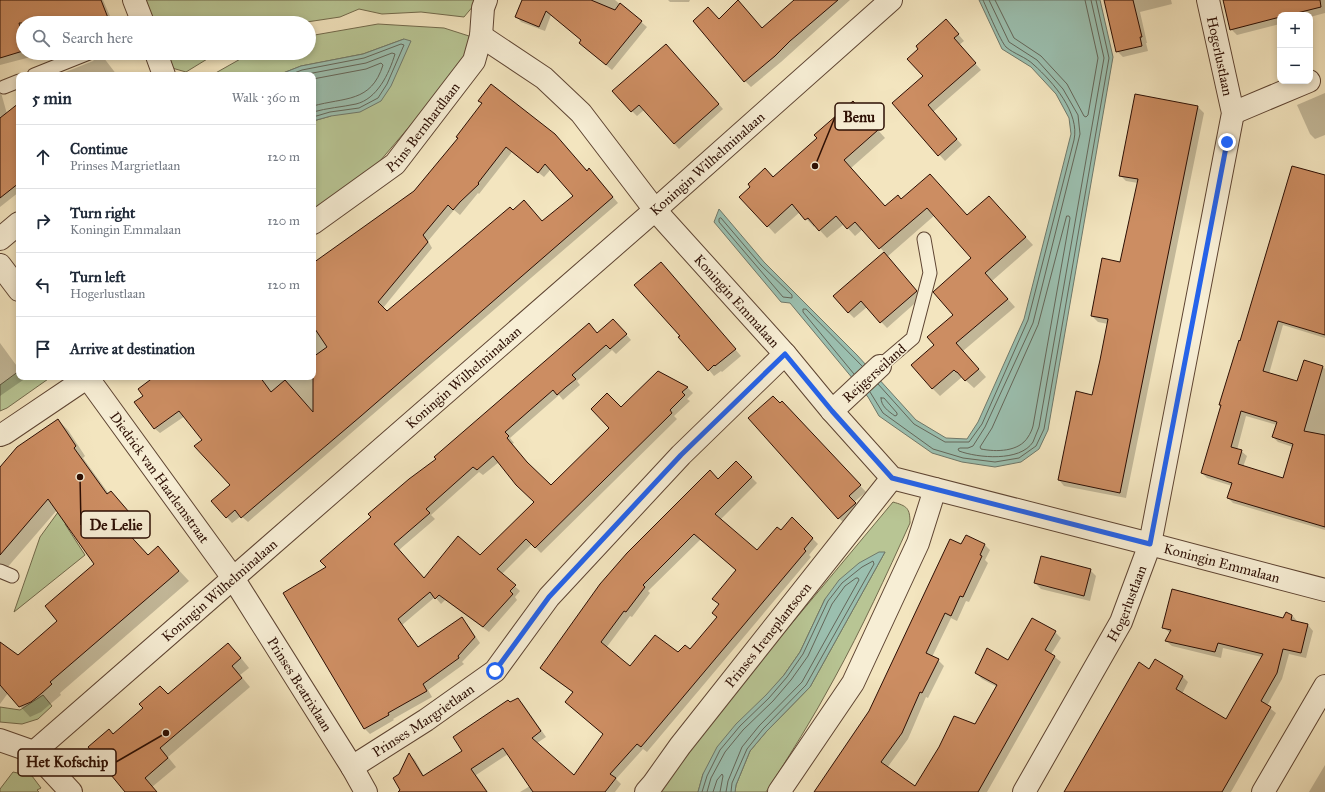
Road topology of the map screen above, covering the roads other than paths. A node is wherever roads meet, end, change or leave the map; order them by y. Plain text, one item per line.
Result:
1 (134, 0) edge
2 (486, 0) edge
3 (892, 0) edge
4 (1208, 0) edge
5 (140, 16) edge
6 (481, 36) junction
7 (72, 60) edge
8 (159, 60) edge
9 (42, 72) edge
10 (163, 72) edge
11 (1325, 74) edge
12 (1313, 79) edge
13 (16, 82) edge
14 (1302, 84) edge
15 (4, 87) dead end
16 (1233, 113) junction
17 (656, 210) junction
18 (316, 220) edge
19 (16, 226) edge
20 (0, 239) edge
21 (924, 239) dead end
22 (0, 265) edge
23 (16, 286) edge
24 (785, 354) junction
25 (880, 366) joint
26 (83, 380) edge
27 (89, 380) edge
28 (832, 411) junction
29 (0, 435) edge
30 (892, 478) junction
31 (935, 490) junction
32 (1150, 544) junction
33 (233, 578) junction
34 (1325, 590) edge
35 (1325, 686) edge
36 (0, 740) edge
37 (34, 752) junction
38 (352, 767) junction
39 (71, 792) edge
40 (366, 792) edge
41 (646, 792) edge
42 (779, 792) edge
43 (1024, 792) edge
44 (1263, 792) edge

1 - 5 street
2 - 6 street, Prins Bernhardlaan
3 - 17 street, Koningin Wilhelminalaan
4 - 16 street, Hogerlustlaan
6 - 17 street, Koningin Emmalaan
6 - 18 street, Prins Bernhardlaan
7 - 9 lane
8 - 10 street
11 - 12 street, Hogerlustlaan
13 - 15 lane
14 - 16 street, Hogerlustlaan
16 - 32 street, Hogerlustlaan
17 - 24 street, Koningin Emmalaan
17 - 33 street, Koningin Wilhelminalaan
19 - 20 street
21 - 25 lane, Reijgerseiland
22 - 23 street
24 - 28 street, Koningin Emmalaan
24 - 38 street, Prinses Margrietlaan
25 - 28 street, Reijgerseiland
26 - 29 street
27 - 33 street, Diedrick van Haarlemstraat
28 - 30 street, Koningin Emmalaan
30 - 31 street, Koningin Emmalaan
30 - 41 street, Prinses Ireneplantsoen
31 - 32 street, Koningin Emmalaan
31 - 42 street
32 - 34 street, Koningin Emmalaan
32 - 43 street, Hogerlustlaan
33 - 37 street, Koningin Wilhelminalaan
33 - 38 street, Prinses Beatrixlaan
35 - 44 street
36 - 37 street
37 - 39 street
38 - 40 street, Prinses Beatrixlaan

